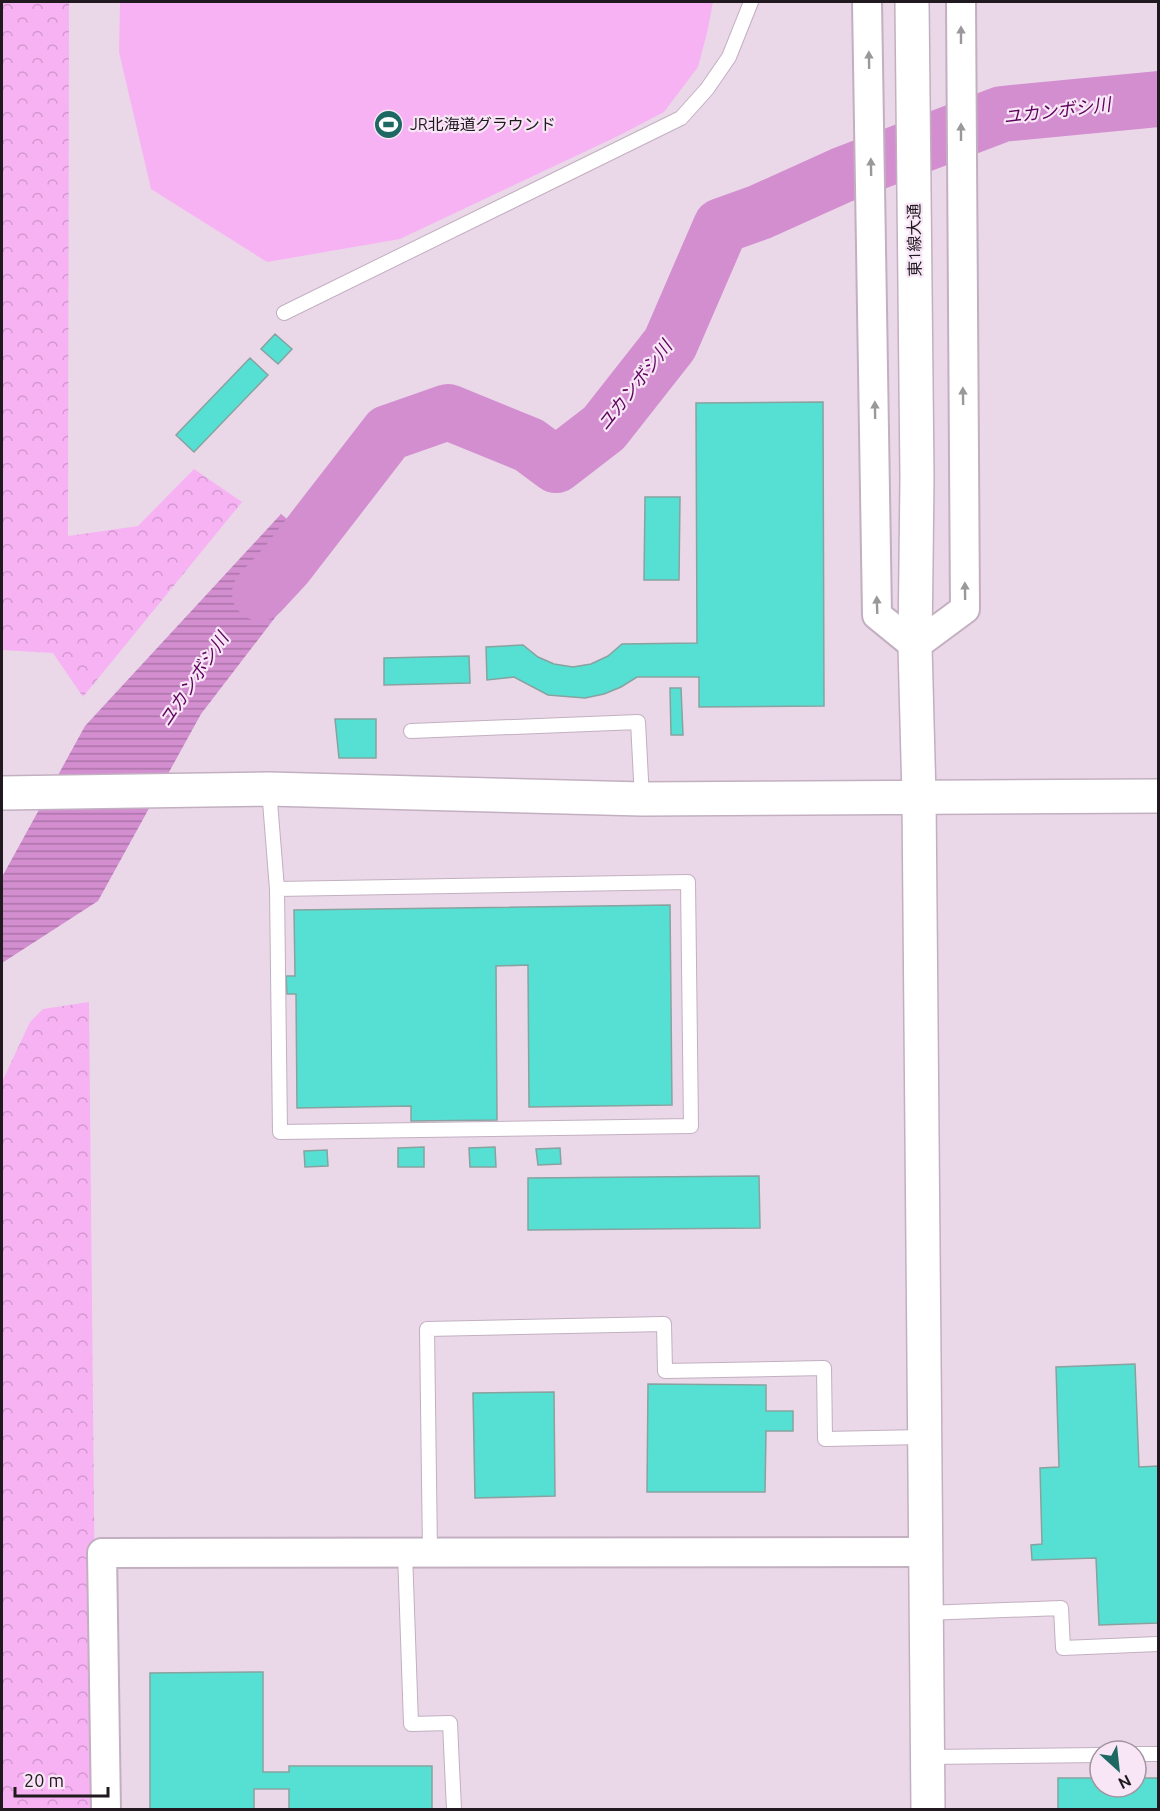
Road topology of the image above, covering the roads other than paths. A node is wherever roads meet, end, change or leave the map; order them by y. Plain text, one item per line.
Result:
1 (751, 2) edge
2 (867, 2) edge
3 (912, 2) edge
4 (961, 2) edge
5 (284, 313) dead end
6 (915, 646) junction
7 (411, 732) dead end
8 (269, 789) junction
9 (3, 793) edge
10 (1158, 796) edge
11 (919, 797) junction
12 (642, 799) junction
13 (276, 889) junction
14 (923, 1437) junction
15 (924, 1552) junction
16 (417, 1553) junction
17 (925, 1613) junction
18 (1158, 1644) edge
19 (1088, 1755) edge
20 (927, 1757) junction
21 (106, 1809) edge
22 (454, 1809) edge
23 (927, 1809) edge

1 - 5 lane
6 -> 2 street
3 - 6 street, 東1線大通
6 -> 4 street
6 - 11 street, 東1線大通
7 - 12 lane
8 - 9 street
8 - 12 street
8 - 13 lane
10 - 11 street
11 - 12 street
11 - 14 street, 東1線大通
13 - 13 lane
14 - 15 street, 東1線大通
14 - 16 lane
15 - 16 street
15 - 17 street, 東1線大通
16 - 21 street
16 - 22 lane
17 - 18 lane
17 - 20 street, 東1線大通
19 - 20 lane
20 - 23 street, 東1線大通

